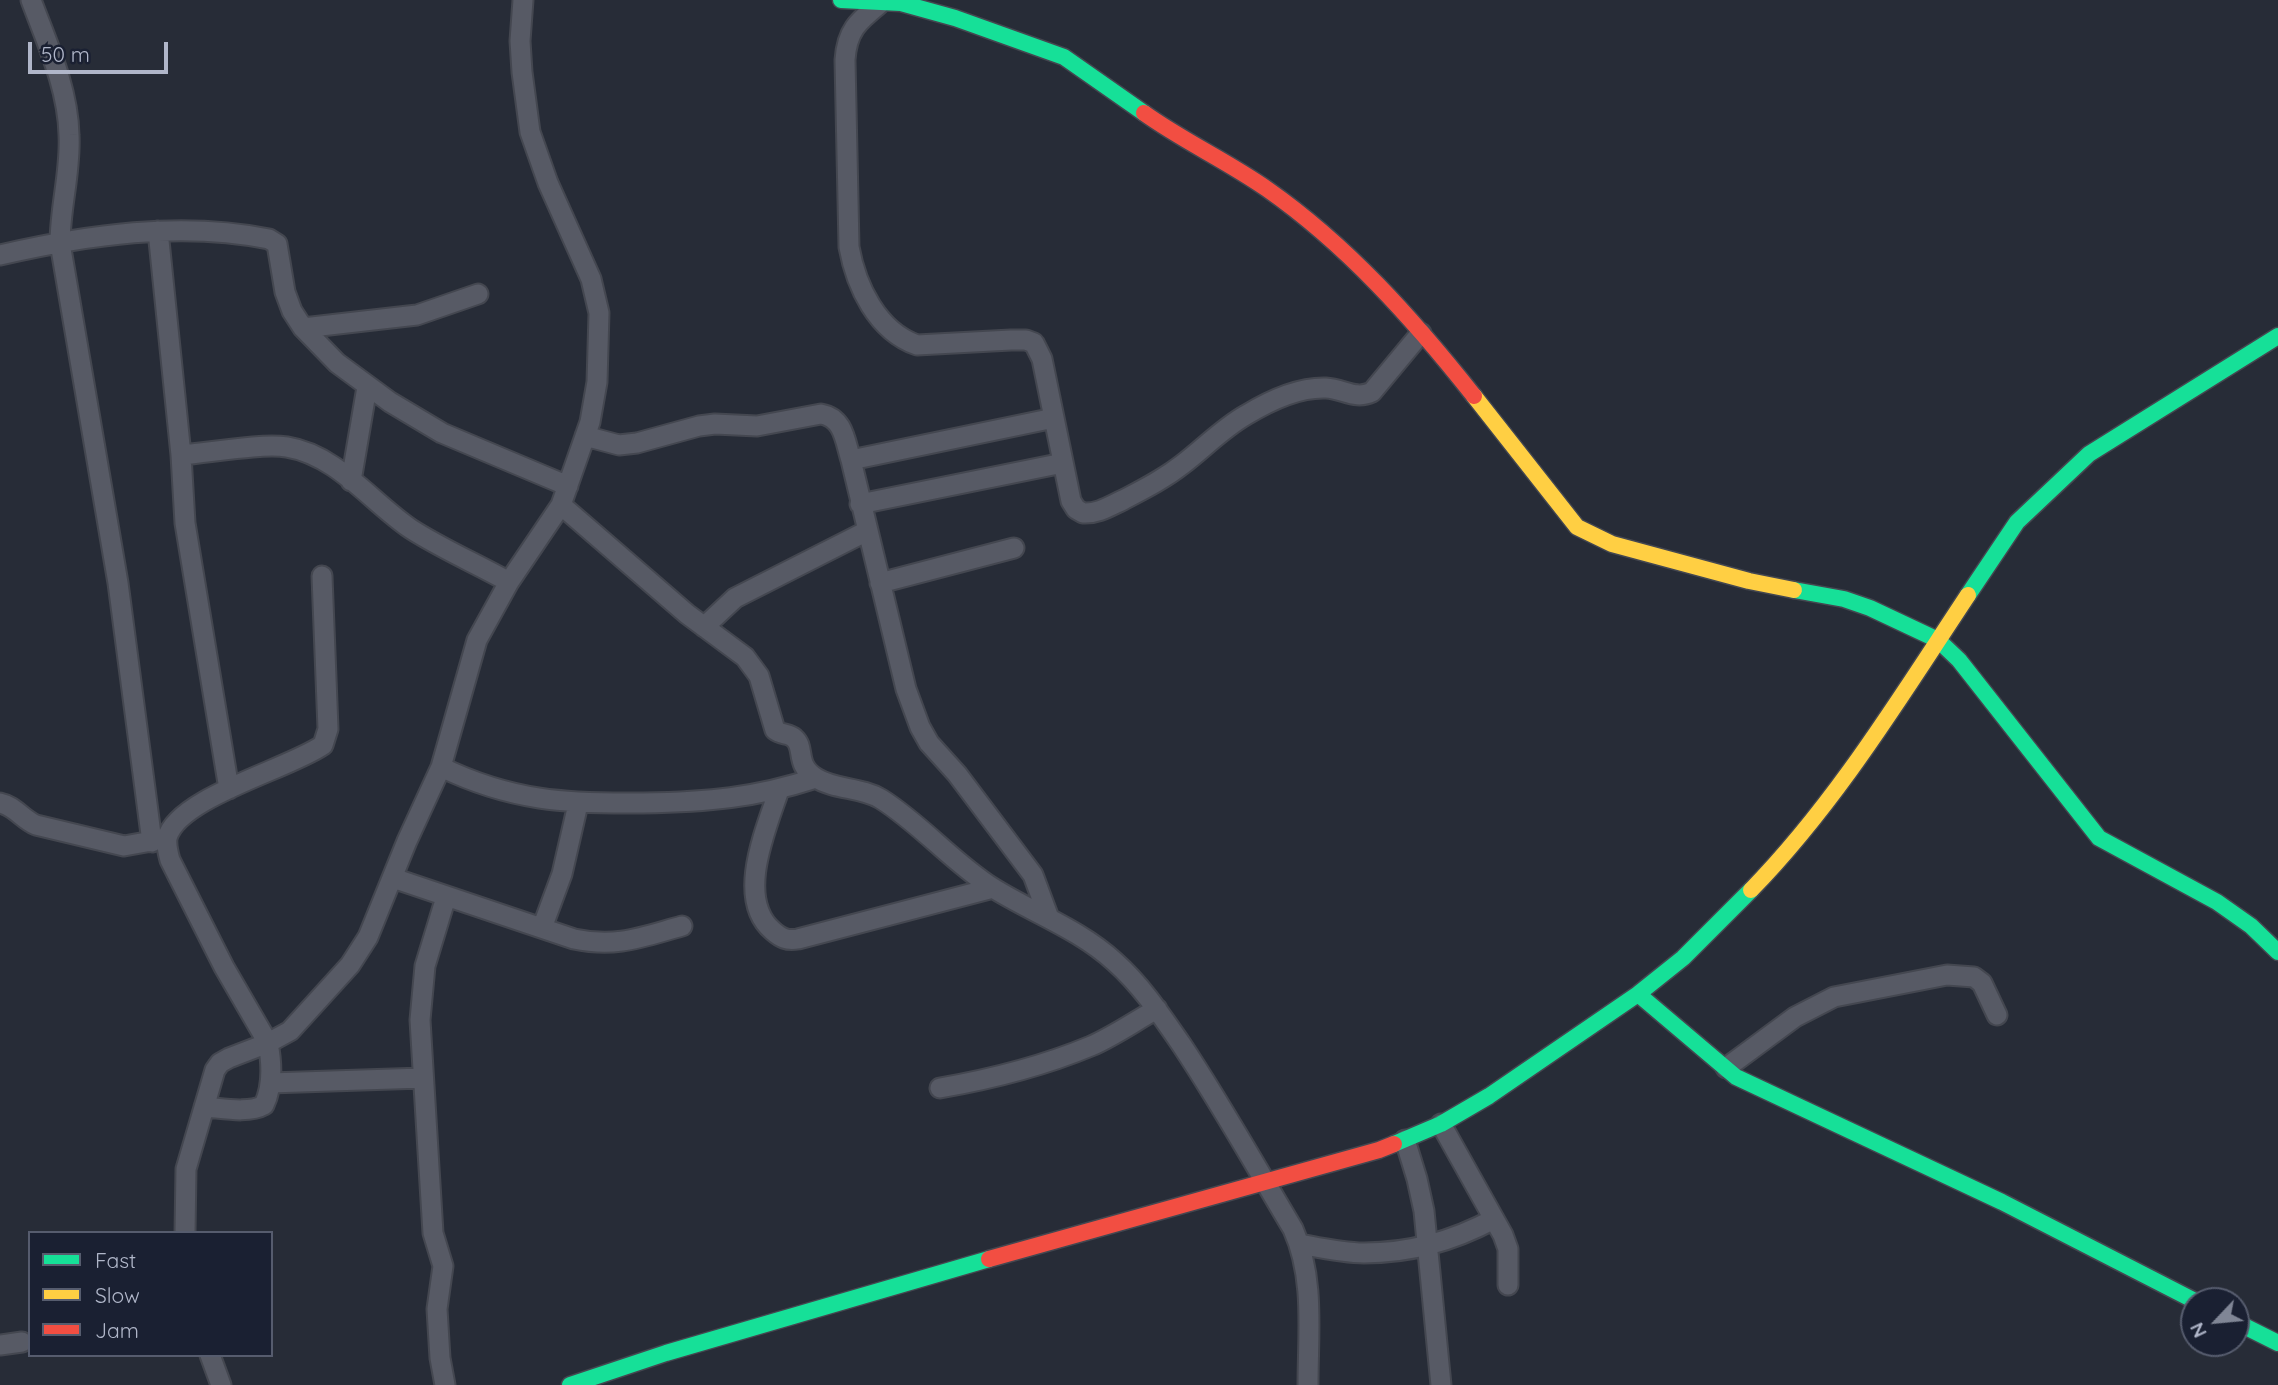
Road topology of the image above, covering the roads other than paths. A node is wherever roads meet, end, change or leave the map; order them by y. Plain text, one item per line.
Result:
1 (31, 0) edge
2 (523, 0) edge
3 (841, 0) edge
4 (883, 1) edge
5 (158, 231) junction
6 (61, 243) junction
7 (0, 255) edge
8 (478, 294) dead end
9 (303, 328) junction
10 (1421, 333) junction
11 (2278, 336) edge
12 (367, 387) junction
13 (1054, 418) junction
14 (585, 436) junction
15 (181, 455) junction
16 (850, 460) junction
17 (1063, 463) junction
18 (351, 481) junction
19 (568, 486) junction
20 (860, 504) junction
21 (561, 505) junction
22 (867, 531) junction
23 (1014, 548) dead end
24 (322, 576) dead end
25 (509, 582) junction
26 (880, 583) junction
27 (704, 627) junction
28 (1938, 640) junction
29 (441, 767) junction
30 (816, 778) junction
31 (229, 789) junction
32 (779, 790) junction
33 (0, 803) edge
34 (578, 804) junction
35 (160, 840) junction
36 (393, 878) junction
37 (993, 888) junction
38 (446, 897) junction
39 (1049, 918) junction
40 (682, 926) dead end
41 (542, 928) junction
42 (2278, 952) edge
43 (1638, 994) junction
44 (1157, 1009) junction
45 (1997, 1016) dead end
46 (268, 1044) junction
47 (1726, 1068) junction
48 (423, 1078) junction
49 (270, 1083) junction
50 (940, 1088) dead end
51 (204, 1107) junction
52 (1441, 1124) junction
53 (1405, 1140) junction
54 (1265, 1183) junction
55 (1494, 1219) junction
56 (185, 1231) edge
57 (1300, 1244) junction
58 (1428, 1245) junction
59 (1508, 1285) dead end
60 (2180, 1293) edge
61 (2250, 1329) edge
62 (22, 1342) dead end
63 (2278, 1343) edge
64 (0, 1345) edge
65 (211, 1357) edge
66 (616, 1378) edge
67 (221, 1385) edge
68 (445, 1385) edge
69 (570, 1385) edge
70 (1308, 1385) edge
71 (1440, 1385) edge

1 - 6 street
2 - 14 street
3 - 4 street
4 - 10 street
4 - 13 street
5 - 6 street
5 - 9 street
5 - 15 street
6 - 7 street
6 - 35 street
8 - 9 street
9 - 12 street
10 - 17 street
10 - 28 street
11 - 28 street
12 - 18 street
12 - 19 street
13 - 16 street
13 - 17 street
14 - 16 street
14 - 19 street
15 - 18 street
15 - 31 street
16 - 20 street
17 - 20 street
18 - 25 street
19 - 21 street
20 - 22 street
21 - 25 street
21 - 27 street
22 - 26 street
22 - 27 street
23 - 26 street
24 - 31 street
25 - 29 street
26 - 39 street
27 - 30 street
28 - 42 street
28 - 43 street
29 - 34 street
29 - 36 street
30 - 32 street
30 - 37 street
31 - 35 street
32 - 34 street
32 - 37 street
33 - 35 street
34 - 41 street
35 - 46 street
36 - 38 street
36 - 46 street
37 - 39 street
38 - 41 street
38 - 48 street
39 - 44 street
40 - 41 street
43 - 47 street
43 - 52 street
44 - 50 street
44 - 54 street
45 - 47 street
46 - 49 street
46 - 51 street
47 - 60 street
48 - 49 street
48 - 68 street
49 - 51 street
51 - 56 street
52 - 53 street
52 - 55 street
53 - 54 street
53 - 58 street
54 - 57 street
54 - 66 street
55 - 58 street
55 - 59 street
57 - 58 street
57 - 70 street
58 - 71 street
61 - 63 street
62 - 64 street
65 - 67 street
66 - 69 street

